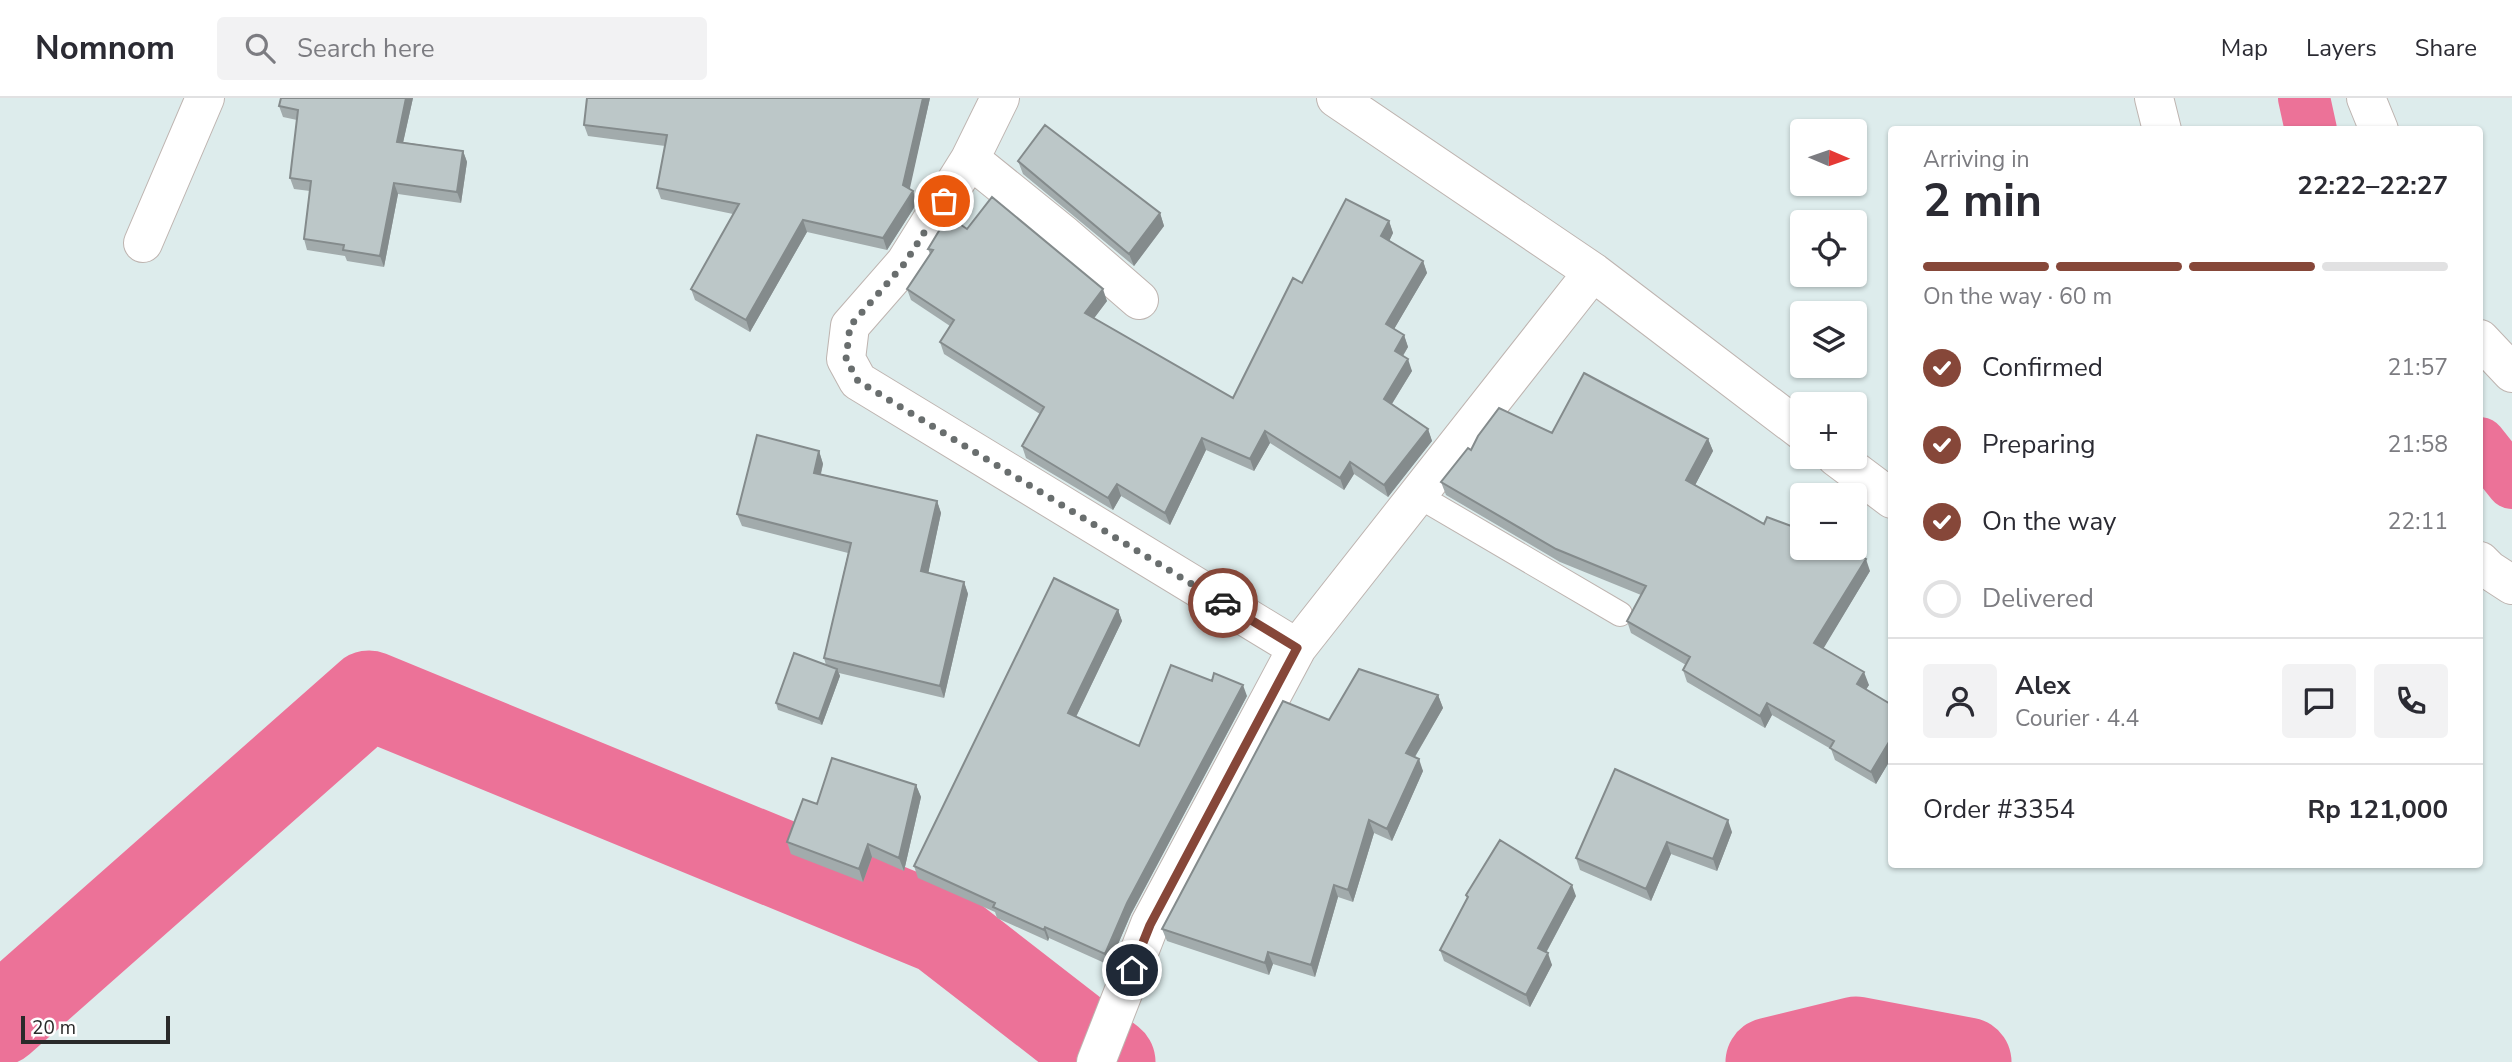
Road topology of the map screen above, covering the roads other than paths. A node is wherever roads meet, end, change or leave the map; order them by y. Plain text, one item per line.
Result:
1 (205, 98) edge
2 (1000, 98) edge
3 (1336, 98) edge
4 (2365, 98) edge
5 (2377, 126) edge
6 (970, 159) junction
7 (143, 243) dead end
8 (1592, 272) junction
9 (1139, 300) dead end
10 (2483, 342) edge
11 (2512, 373) edge
12 (1790, 422) edge
13 (1852, 469) edge
14 (1417, 495) junction
15 (1888, 496) edge
16 (2483, 564) edge
17 (2512, 584) edge
18 (1620, 614) dead end
19 (1297, 648) junction
20 (1096, 1062) edge

1 - 7 street
2 - 6 street
3 - 8 street
4 - 5 street
6 - 9 street
6 - 19 street
8 - 12 street
8 - 14 street
10 - 11 street
13 - 15 street
14 - 18 lane
14 - 19 street
16 - 17 street
19 - 20 street

